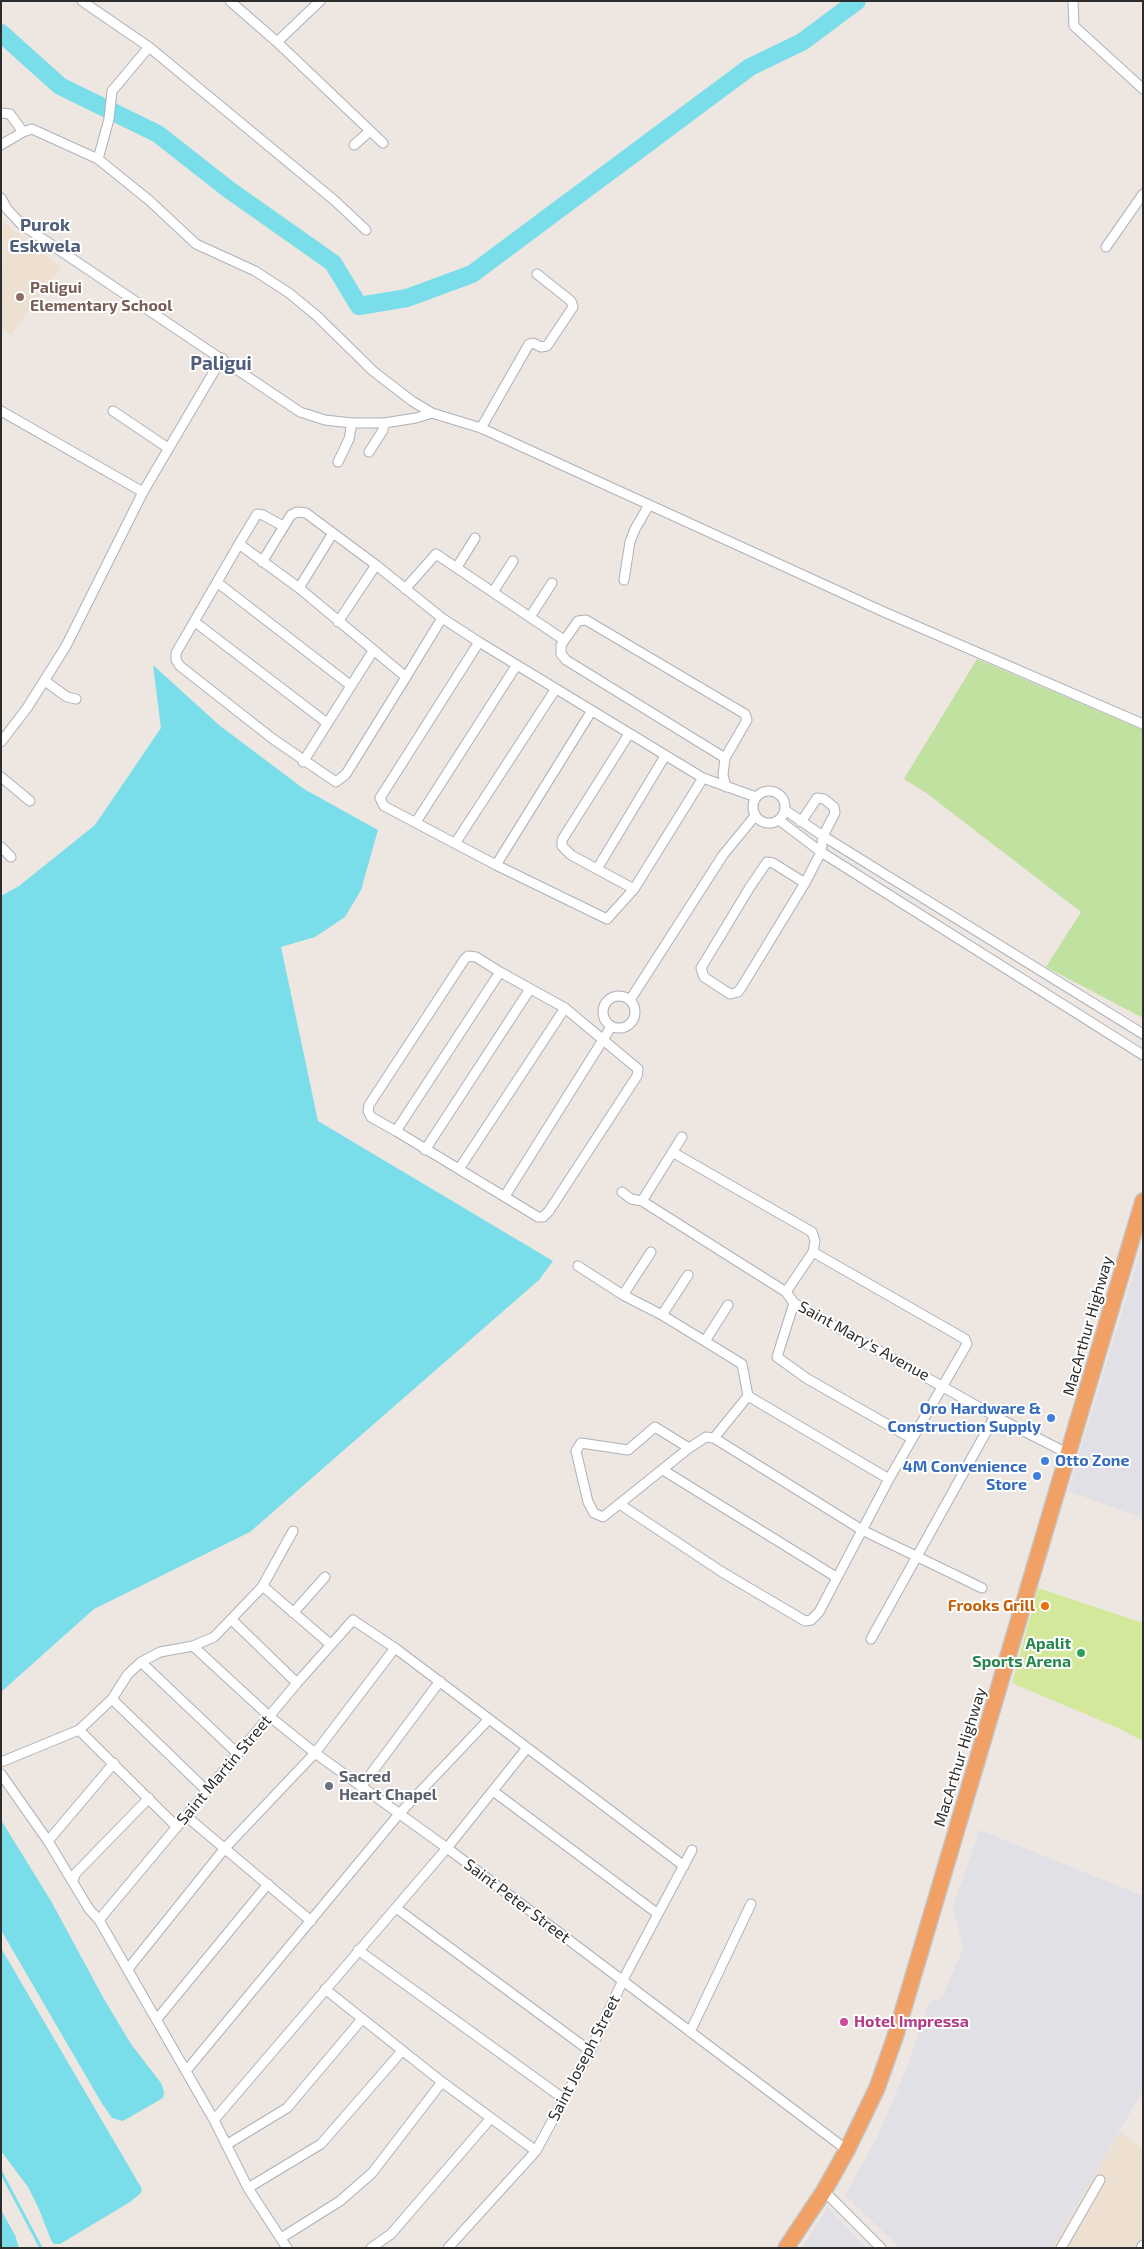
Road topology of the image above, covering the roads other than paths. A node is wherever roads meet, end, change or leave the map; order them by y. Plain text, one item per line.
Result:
1 (82, 1) edge
2 (230, 1) edge
3 (320, 1) edge
4 (1073, 1) edge
5 (277, 42) junction
6 (149, 47) junction
7 (1143, 89) edge
8 (1, 113) edge
9 (370, 131) junction
10 (22, 132) junction
11 (383, 143) dead end
12 (1, 145) edge
13 (354, 145) dead end
14 (98, 159) junction
15 (1143, 194) edge
16 (1, 198) edge
17 (366, 230) dead end
18 (1106, 247) dead end
19 (537, 274) dead end
20 (222, 358) junction
21 (1, 411) edge
22 (113, 411) dead end
23 (432, 413) junction
24 (352, 423) junction
25 (384, 423) junction
26 (482, 428) junction
27 (168, 448) junction
28 (369, 452) dead end
29 (338, 462) dead end
30 (142, 492) junction
31 (649, 505) junction
32 (282, 526) junction
33 (333, 533) junction
34 (475, 538) dead end
35 (239, 544) junction
36 (513, 561) dead end
37 (262, 562) junction
38 (376, 565) junction
39 (457, 567) junction
40 (624, 580) dead end
41 (218, 583) junction
42 (552, 583) dead end
43 (298, 588) junction
44 (406, 589) junction
45 (493, 592) junction
46 (530, 617) junction
47 (442, 618) junction
48 (195, 622) junction
49 (338, 622) junction
50 (564, 640) junction
51 (479, 642) junction
52 (373, 651) junction
53 (516, 666) junction
54 (406, 677) junction
55 (45, 681) junction
56 (350, 685) junction
57 (555, 690) junction
58 (76, 699) dead end
59 (592, 712) junction
60 (327, 723) junction
61 (1143, 724) edge
62 (629, 734) junction
63 (1, 742) edge
64 (665, 756) junction
65 (725, 758) junction
66 (304, 762) junction
67 (1, 777) edge
68 (703, 778) junction
69 (726, 787) junction
70 (756, 798) junction
71 (30, 801) dead end
72 (785, 810) junction
73 (755, 816) junction
74 (779, 820) junction
75 (416, 822) junction
76 (801, 822) junction
77 (822, 836) junction
78 (456, 842) junction
79 (1, 847) edge
80 (821, 852) junction
81 (11, 857) dead end
82 (496, 865) junction
83 (597, 869) junction
84 (805, 883) junction
85 (634, 888) junction
86 (997, 945) junction
87 (988, 958) junction
88 (500, 972) junction
89 (530, 989) junction
90 (630, 1000) junction
91 (565, 1008) junction
92 (1112, 1015) junction
93 (611, 1027) junction
94 (1104, 1031) junction
95 (1143, 1034) edge
96 (602, 1039) junction
97 (1143, 1055) edge
98 (396, 1131) junction
99 (682, 1137) dead end
100 (426, 1150) junction
101 (674, 1153) junction
102 (459, 1169) junction
103 (622, 1192) dead end
104 (505, 1196) junction
105 (642, 1201) junction
106 (1143, 1201) edge
107 (651, 1252) dead end
108 (813, 1252) junction
109 (578, 1266) dead end
110 (688, 1275) dead end
111 (786, 1292) junction
112 (623, 1295) junction
113 (794, 1303) junction
114 (728, 1305) dead end
115 (662, 1315) junction
116 (705, 1341) junction
117 (943, 1386) junction
118 (748, 1396) junction
119 (995, 1416) junction
120 (714, 1438) junction
121 (912, 1438) junction
122 (688, 1448) junction
123 (1069, 1454) junction
124 (663, 1470) junction
125 (889, 1479) junction
126 (621, 1504) junction
127 (862, 1530) junction
128 (293, 1531) dead end
129 (916, 1555) junction
130 (836, 1577) junction
131 (324, 1578) dead end
132 (262, 1587) junction
133 (982, 1588) dead end
134 (293, 1613) junction
135 (232, 1620) junction
136 (871, 1639) dead end
137 (330, 1644) junction
138 (193, 1646) junction
139 (395, 1648) junction
140 (141, 1662) junction
141 (440, 1682) junction
142 (297, 1683) junction
143 (112, 1699) junction
144 (269, 1716) junction
145 (489, 1719) junction
146 (78, 1730) junction
147 (527, 1748) junction
148 (315, 1753) junction
149 (238, 1754) junction
150 (1, 1762) edge
151 (114, 1763) junction
152 (1, 1774) edge
153 (361, 1787) junction
154 (493, 1790) junction
155 (207, 1791) junction
156 (149, 1798) junction
157 (399, 1814) junction
158 (186, 1816) junction
159 (177, 1827) junction
160 (48, 1841) junction
161 (225, 1848) junction
162 (447, 1848) junction
163 (692, 1850) dead end
164 (684, 1866) junction
165 (73, 1880) junction
166 (268, 1884) junction
167 (751, 1904) dead end
168 (396, 1908) junction
169 (658, 1914) junction
170 (100, 1920) junction
171 (311, 1921) junction
172 (358, 1950) junction
173 (128, 1969) junction
174 (622, 1981) junction
175 (325, 1989) junction
176 (156, 2019) junction
177 (362, 2019) junction
178 (690, 2032) junction
179 (402, 2051) junction
180 (590, 2051) junction
181 (186, 2071) junction
182 (442, 2082) junction
183 (564, 2099) junction
184 (491, 2118) junction
185 (214, 2120) junction
186 (226, 2145) junction
187 (536, 2150) junction
188 (847, 2150) junction
189 (1100, 2180) dead end
190 (248, 2188) junction
191 (824, 2192) junction
192 (281, 2238) junction
193 (287, 2248) edge
194 (371, 2248) edge
195 (448, 2248) edge
196 (786, 2248) edge
197 (881, 2248) edge
198 (1062, 2248) edge

1 - 6 street
2 - 5 street
3 - 5 street
4 - 7 street
5 - 9 street
6 - 14 street
6 - 17 street
8 - 10 street
9 - 11 street
9 - 13 street
10 - 12 street
10 - 14 street
14 - 23 street
15 - 18 street
16 - 20 street
19 - 26 street
20 - 24 street
20 - 27 street
21 - 30 street
22 - 27 street
23 - 25 street
23 - 26 street
24 - 25 street
24 - 29 street
25 - 28 street
26 - 31 street
27 - 30 street
30 - 55 street
31 - 40 street
31 - 61 street
32 - 33 street
32 - 35 street
32 - 37 street
33 - 38 street
33 - 43 street
34 - 39 street
35 - 37 street
35 - 41 street
36 - 45 street
37 - 43 street
38 - 44 street
38 - 49 street
39 - 44 street
39 - 45 street
41 - 48 street
41 - 56 street
42 - 46 street
43 - 49 street
44 - 47 street
45 - 46 street
46 - 50 street
47 - 51 street
47 - 54 street
48 - 60 street
48 - 66 street
49 - 52 street
50 - 65 street
50 - 65 street
51 - 53 street
51 - 75 street
52 - 54 street
52 - 56 street
53 - 57 street
53 - 75 street
54 - 66 street
55 - 58 street
55 - 63 street
56 - 60 street
57 - 59 street
57 - 78 street
59 - 62 street
59 - 82 street
60 - 66 street
62 - 64 street
62 - 83 street
64 - 68 street
64 - 83 street
65 - 69 street
67 - 71 street
68 - 69 street
68 - 85 street
69 - 70 street
70 - 72 street
70 - 73 street
72 - 74 street
72 - 76 street
73 - 74 street
73 - 90 street
74 - 80 street
75 - 78 street
76 - 77 street
76 - 77 street
77 - 80 street
77 - 86 street
78 - 82 street
79 - 81 street
80 - 84 street
80 - 87 street
82 - 85 street
83 - 85 street
84 - 84 street
86 - 87 street
86 - 92 street
87 - 94 street
88 - 89 street
88 - 98 street
88 - 98 street
89 - 91 street
89 - 100 street
90 - 93 street
90 - 93 street
91 - 96 street
91 - 102 street
92 - 94 street
92 - 95 street
93 - 96 street
94 - 97 street
96 - 104 street
96 - 104 street
98 - 100 street
99 - 101 street
100 - 102 street
101 - 105 street
101 - 108 street
102 - 104 street
103 - 105 street, Saint Mary's Avenue
105 - 111 street, Saint Mary's Avenue
106 - 123 highway, MacArthur Highway
107 - 112 street
108 - 111 street
108 - 117 street
109 - 112 street
110 - 115 street
111 - 113 street, Saint Mary's Avenue
112 - 115 street
113 - 117 street, Saint Mary's Avenue
113 - 121 street
114 - 116 street
115 - 116 street
116 - 118 street
117 - 119 street, Saint Mary's Avenue
117 - 121 street
118 - 120 street
118 - 125 street
119 - 123 street, Saint Mary's Avenue
119 - 129 street
120 - 122 street
120 - 127 street
121 - 125 street
122 - 124 street
122 - 126 street
123 - 188 highway, MacArthur Highway
124 - 126 street
124 - 130 street
125 - 127 street
126 - 130 street
127 - 129 street
127 - 130 street
128 - 132 street
129 - 133 street
129 - 136 street
131 - 134 street
132 - 134 street
132 - 135 street
134 - 137 street
135 - 138 street
135 - 142 street
137 - 139 street, Saint Martin Street
137 - 142 street, Saint Martin Street
138 - 140 street
138 - 144 street, Saint Peter Street
139 - 141 street
139 - 148 street
140 - 143 street
140 - 149 street
141 - 145 street
141 - 153 street
142 - 144 street, Saint Martin Street
143 - 146 street
143 - 155 street
144 - 148 street, Saint Peter Street
144 - 149 street, Saint Martin Street
145 - 147 street
145 - 157 street
146 - 150 street
146 - 151 street
147 - 154 street
147 - 164 street
148 - 153 street, Saint Peter Street
148 - 161 street
149 - 155 street, Saint Martin Street
151 - 156 street
151 - 160 street
152 - 160 street
153 - 157 street, Saint Peter Street
154 - 162 street
154 - 169 street
155 - 158 street, Saint Martin Street
156 - 159 street
156 - 165 street
157 - 162 street, Saint Peter Street
157 - 171 street
158 - 159 street, Saint Martin Street
158 - 161 street
159 - 170 street, Saint Martin Street
160 - 165 street
161 - 166 street
161 - 173 street
162 - 168 street
162 - 174 street, Saint Peter Street
163 - 164 street, Saint Joseph Street
164 - 169 street, Saint Joseph Street
165 - 170 street
166 - 171 street
166 - 176 street
167 - 178 street
168 - 172 street
168 - 180 street
169 - 174 street, Saint Joseph Street
170 - 173 street
171 - 181 street
172 - 175 street
172 - 183 street
173 - 176 street
174 - 178 street, Saint Peter Street
174 - 180 street, Saint Joseph Street
175 - 177 street
175 - 185 street
176 - 181 street
177 - 179 street
177 - 186 street
178 - 188 street, Saint Peter Street
179 - 182 street
179 - 190 street
180 - 183 street, Saint Joseph Street
181 - 185 street
182 - 184 street
182 - 192 street
183 - 187 street, Saint Joseph Street
184 - 187 street
184 - 194 street
185 - 186 street
186 - 190 street
187 - 195 street, Saint Joseph Street
188 - 191 highway, MacArthur Highway
189 - 198 street
190 - 192 street
191 - 196 highway, MacArthur Highway
191 - 197 street
192 - 193 street

